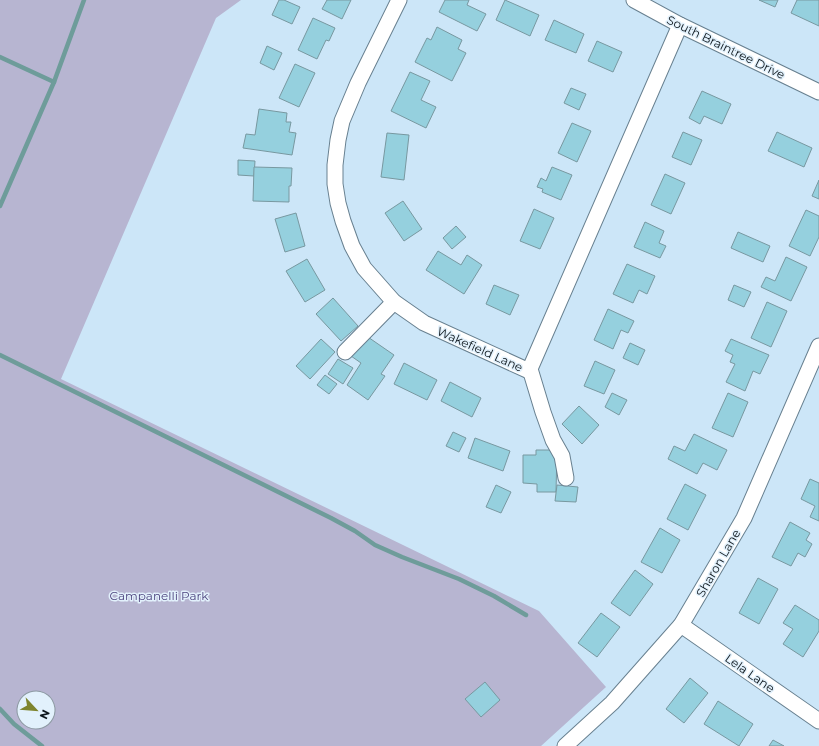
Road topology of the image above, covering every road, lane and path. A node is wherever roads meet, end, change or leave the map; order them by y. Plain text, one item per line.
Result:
1 (399, 0) edge
2 (634, 0) edge
3 (680, 25) junction
4 (819, 92) edge
5 (394, 302) junction
6 (344, 352) dead end
7 (817, 355) edge
8 (530, 369) junction
9 (566, 478) dead end
10 (681, 625) junction
11 (819, 721) edge
12 (565, 746) edge

1 - 5 street, Wakefield Lane
2 - 3 street, South Braintree Drive
3 - 4 street, South Braintree Drive
3 - 8 street, Wakefield Lane
5 - 6 street
5 - 8 street, Wakefield Lane
7 - 10 street, Sharon Lane
8 - 9 street
10 - 11 street, Lela Lane
10 - 12 street, Sharon Lane

